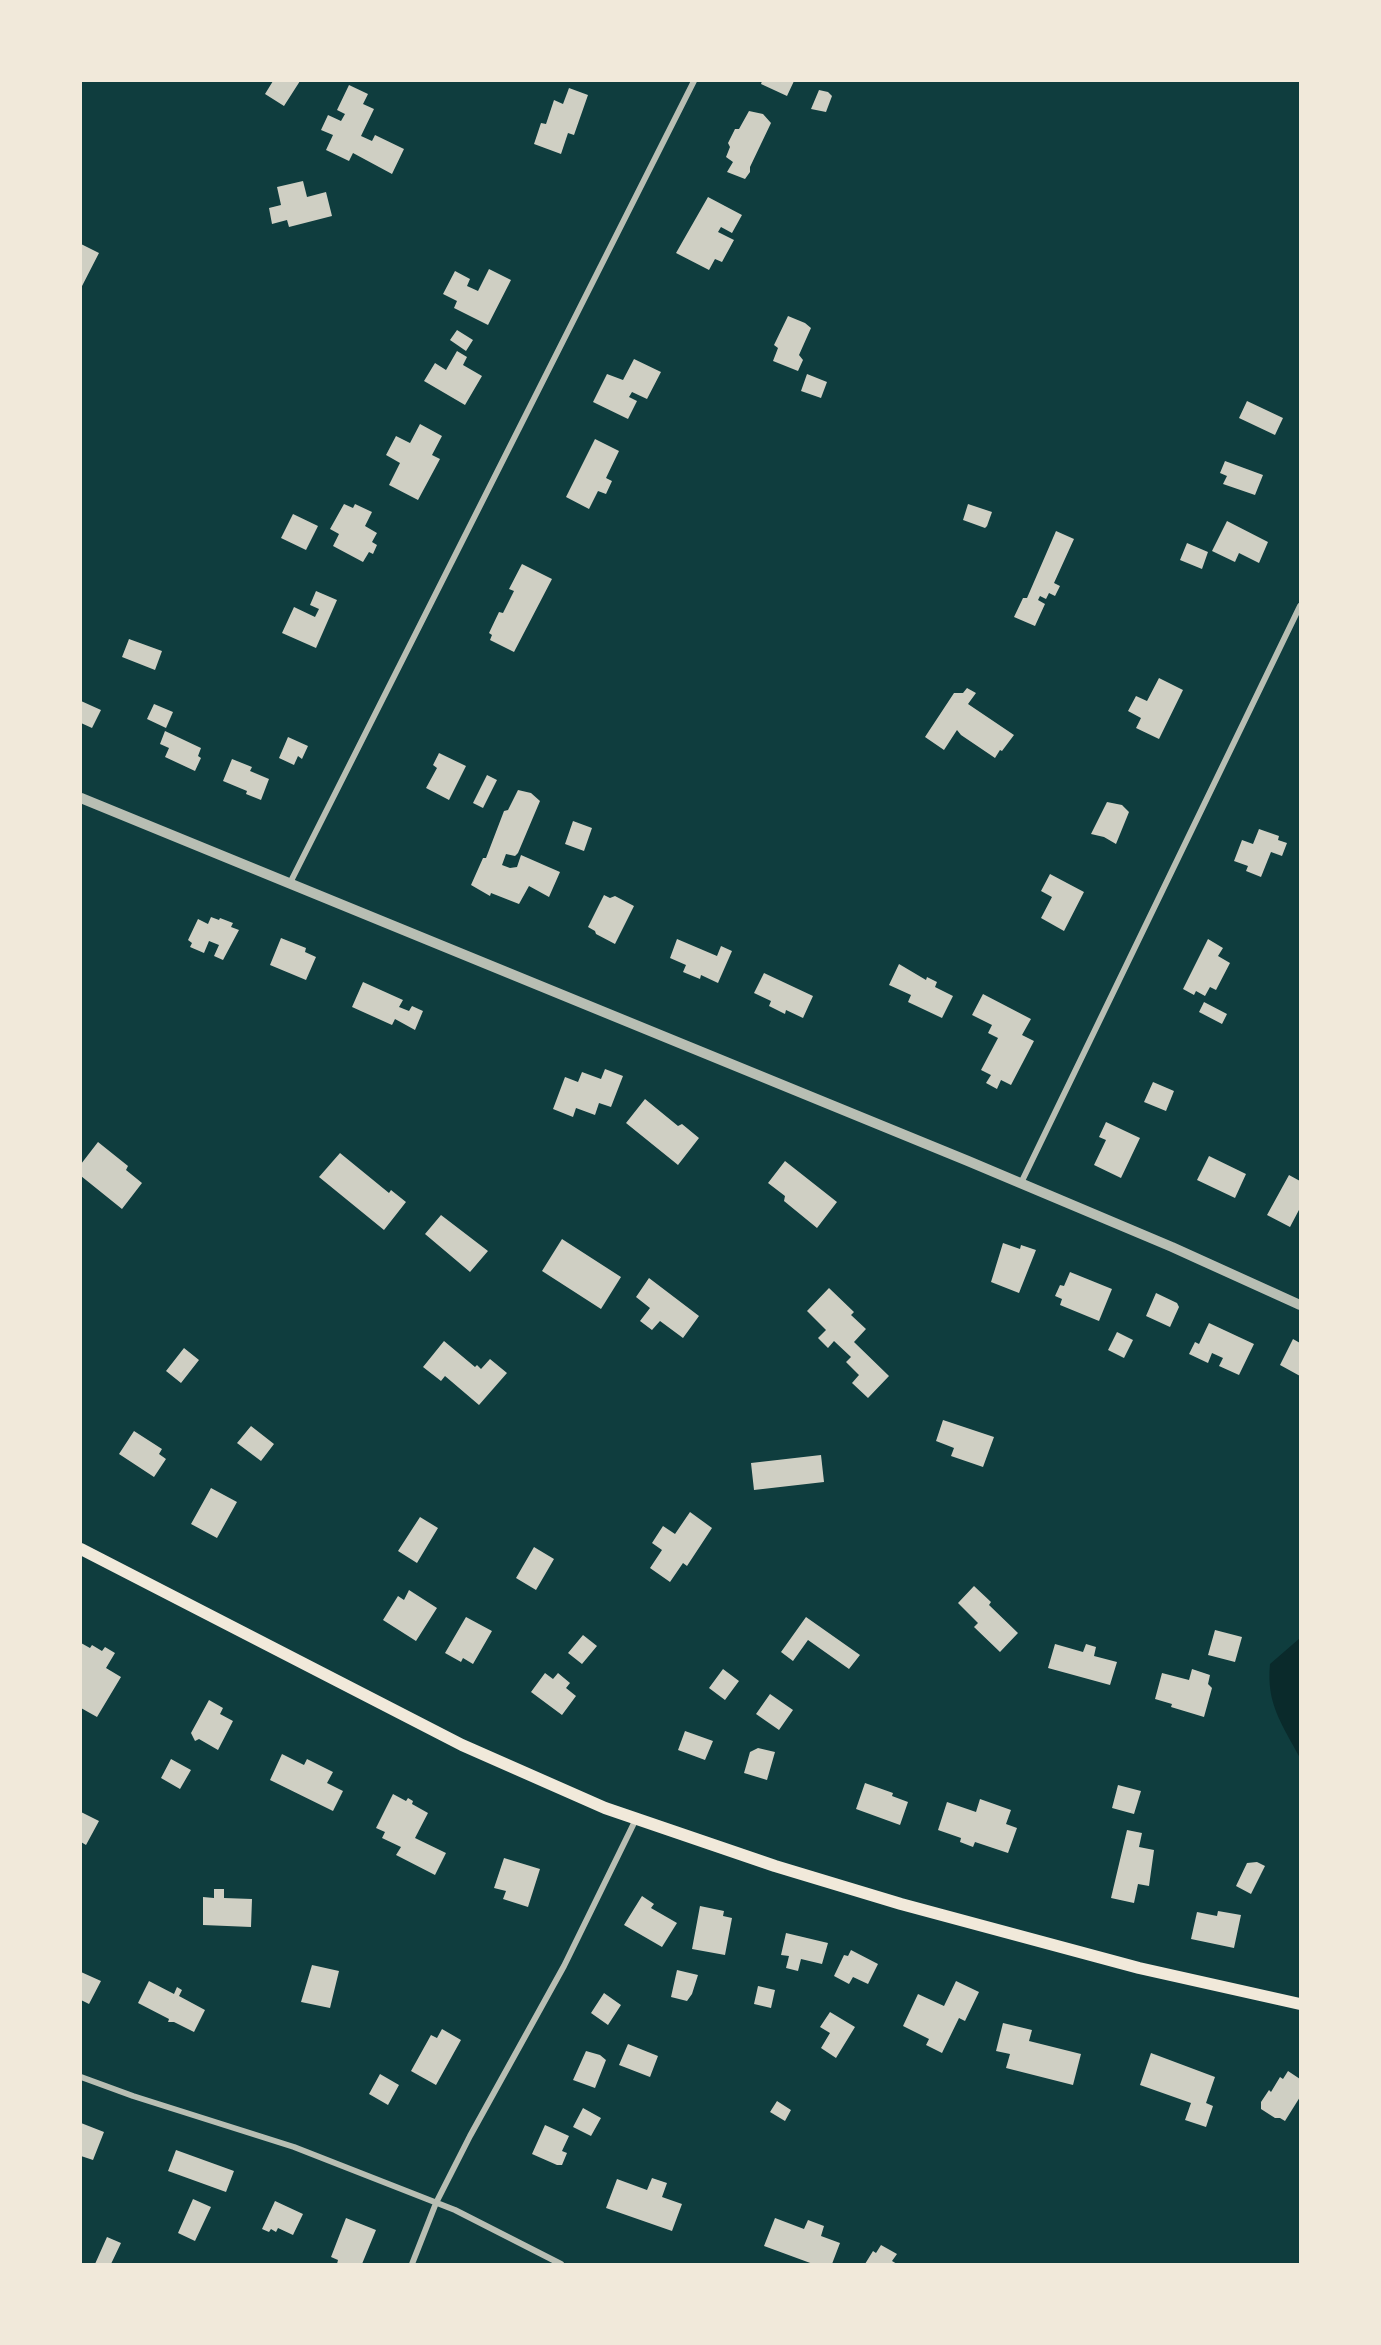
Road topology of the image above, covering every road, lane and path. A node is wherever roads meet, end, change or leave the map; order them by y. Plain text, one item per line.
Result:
1 (694, 81) edge
2 (1300, 606) edge
3 (81, 798) edge
4 (290, 883) junction
5 (1021, 1183) junction
6 (1300, 1305) edge
7 (81, 1549) edge
8 (636, 1819) junction
9 (1300, 2004) edge
10 (81, 2077) edge
11 (436, 2203) junction
12 (412, 2264) edge
13 (561, 2264) edge

1 - 4 street
2 - 5 street
3 - 4 street
4 - 5 street
5 - 6 street
7 - 8 main road
8 - 9 main road
8 - 11 street
10 - 11 street
11 - 12 street
11 - 13 street

